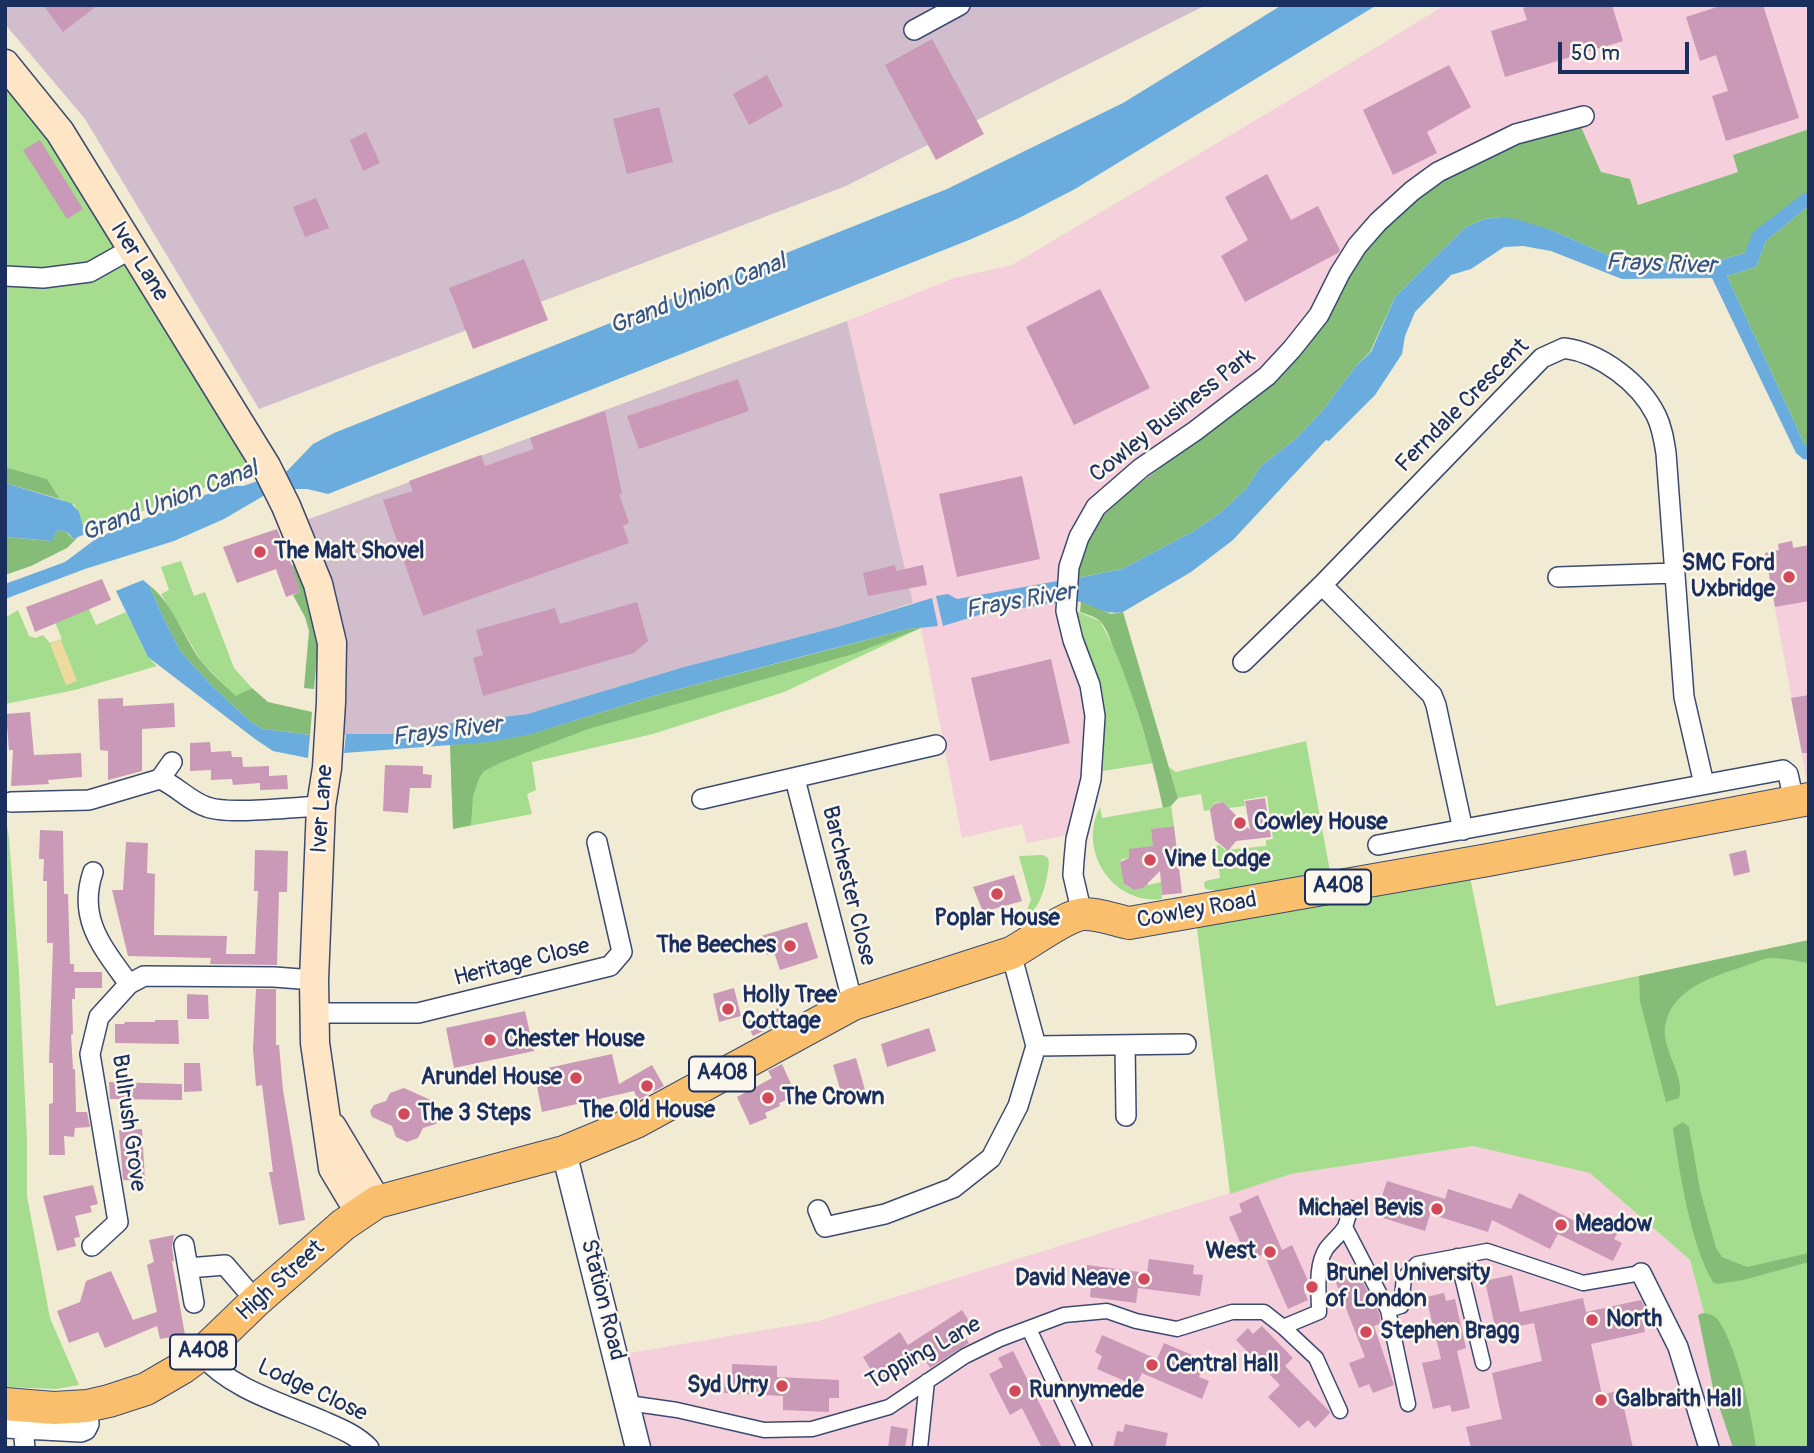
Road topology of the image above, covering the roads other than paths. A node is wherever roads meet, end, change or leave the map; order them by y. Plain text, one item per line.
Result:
1 (960, 5) edge
2 (914, 30) dead end
3 (5, 64) edge
4 (1584, 116) dead end
5 (131, 249) junction
6 (5, 276) edge
7 (1675, 573) junction
8 (1558, 577) dead end
9 (1322, 585) junction
10 (1243, 662) dead end
11 (936, 745) dead end
12 (172, 762) dead end
13 (160, 779) junction
14 (795, 779) junction
15 (1704, 784) junction
16 (702, 799) dead end
17 (1801, 800) edge
18 (11, 802) dead end
19 (321, 806) junction
20 (1463, 830) junction
21 (1419, 838) junction
22 (597, 842) dead end
23 (1378, 845) dead end
24 (93, 872) dead end
25 (1426, 872) junction
26 (1082, 914) junction
27 (1011, 953) junction
28 (314, 980) junction
29 (129, 984) junction
30 (853, 1004) junction
31 (314, 1013) junction
32 (1186, 1044) dead end
33 (1125, 1045) junction
34 (1036, 1046) junction
35 (1126, 1116) dead end
36 (564, 1152) junction
37 (369, 1207) junction
38 (1351, 1208) dead end
39 (818, 1210) dead end
40 (1345, 1227) junction
41 (184, 1245) dead end
42 (92, 1246) dead end
43 (1457, 1256) junction
44 (188, 1268) junction
45 (1641, 1273) joint
46 (256, 1301) junction
47 (194, 1303) dead end
48 (1388, 1310) junction
49 (1283, 1327) junction
50 (1029, 1329) junction
51 (201, 1354) junction
52 (1483, 1363) dead end
53 (927, 1381) junction
54 (628, 1403) junction
55 (1408, 1404) dead end
56 (1340, 1411) dead end
57 (15, 1427) edge
58 (369, 1448) edge
59 (639, 1448) edge
60 (920, 1448) edge
61 (1085, 1448) edge
62 (1709, 1448) edge

1 - 2 street
3 - 5 main road, Iver Lane
4 - 26 street, Cowley Business Park
5 - 6 street
5 - 19 main road, Iver Lane
7 - 8 street
7 - 9 street, Ferndale Crescent
7 - 15 street, Ferndale Crescent
9 - 10 street, Ferndale Crescent
9 - 20 street
11 - 14 street, Barchester Close
12 - 13 street
13 - 18 street
13 - 19 street
14 - 16 street, Barchester Close
14 - 30 street, Barchester Close
15 - 17 street, Cowley Road
15 - 20 street, Cowley Road
17 - 25 main road, Cowley Road / A408
19 - 28 main road, Iver Lane
20 - 21 street, Cowley Road
21 - 23 street, Cowley Road
21 - 25 street
22 - 31 street, Heritage Close
24 - 29 street
25 - 26 main road, Cowley Road / A408
26 - 27 main road, A408
27 - 30 main road, A408
27 - 34 street
28 - 29 street
28 - 31 main road, Iver Lane
29 - 42 street, Bullrush Grove
30 - 36 main road, A408
31 - 37 main road, Iver Lane
32 - 33 street
33 - 34 street
33 - 35 street
34 - 39 street
36 - 37 main road, High Street / A408
36 - 54 street, Station Road
37 - 46 main road, High Street / A408
38 - 40 street
40 - 48 street
40 - 49 street
41 - 44 street
43 - 45 street
43 - 48 street
43 - 52 street
44 - 46 street
44 - 47 street
45 - 62 street
46 - 51 main road, High Street / A408
48 - 55 street
49 - 50 street, Topping Lane
49 - 56 street, Topping Lane
50 - 53 street, Topping Lane
50 - 61 street
51 - 57 main road, High Street / A408
51 - 58 street, Lodge Close
53 - 54 street, Topping Lane
53 - 60 street
54 - 59 street, Station Road

